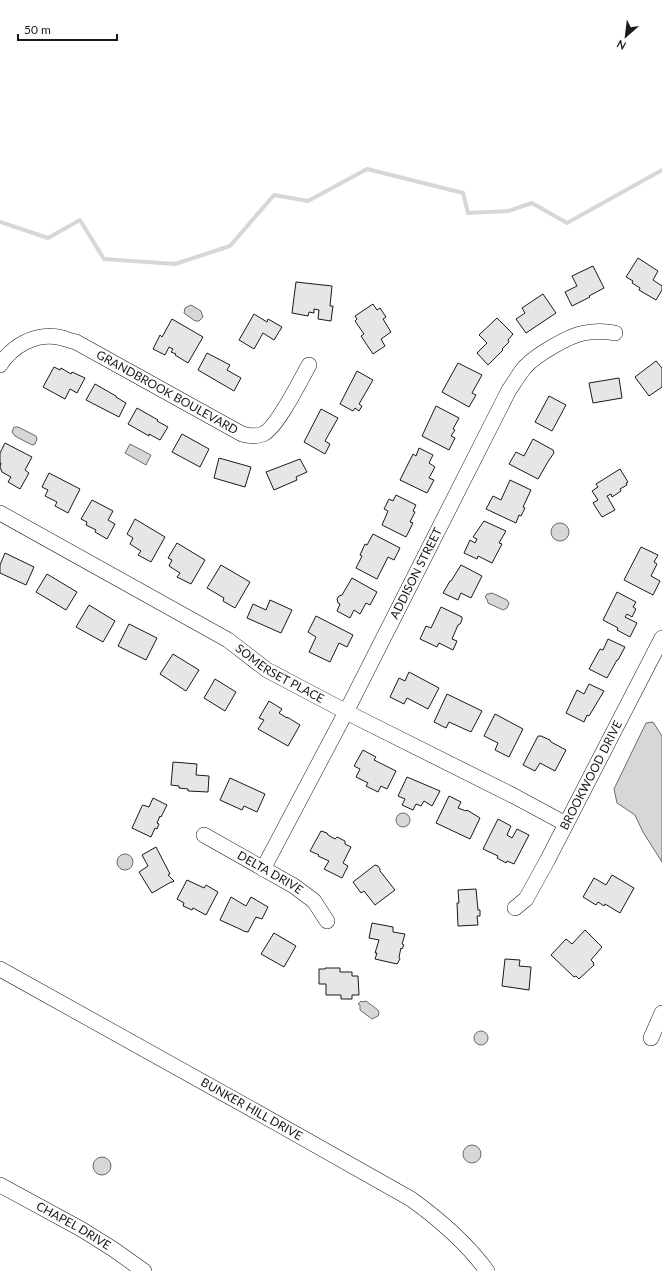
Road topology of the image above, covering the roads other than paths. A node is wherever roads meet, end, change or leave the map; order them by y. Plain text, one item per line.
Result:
1 (614, 333) dead end
2 (0, 365) edge
3 (309, 365) dead end
4 (0, 513) edge
5 (662, 638) edge
6 (346, 712) junction
7 (566, 824) junction
8 (204, 836) dead end
9 (263, 869) junction
10 (515, 908) dead end
11 (327, 921) dead end
12 (0, 969) edge
13 (662, 1012) edge
14 (651, 1038) dead end
15 (0, 1185) edge
16 (144, 1271) edge
17 (487, 1271) edge

1 - 6 street, ADDISON STREET
2 - 3 street, GRANDBROOK BOULEVARD
4 - 6 street, SOMERSET PLACE
5 - 7 street, BROOKWOOD DRIVE
6 - 7 street, SOMERSET PLACE
6 - 9 street, ADDISON STREET
7 - 10 street, BROOKWOOD DRIVE
8 - 9 street, DELTA DRIVE
9 - 11 street, DELTA DRIVE
12 - 17 street, BUNKER HILL DRIVE
13 - 14 street
15 - 16 street, CHAPEL DRIVE

